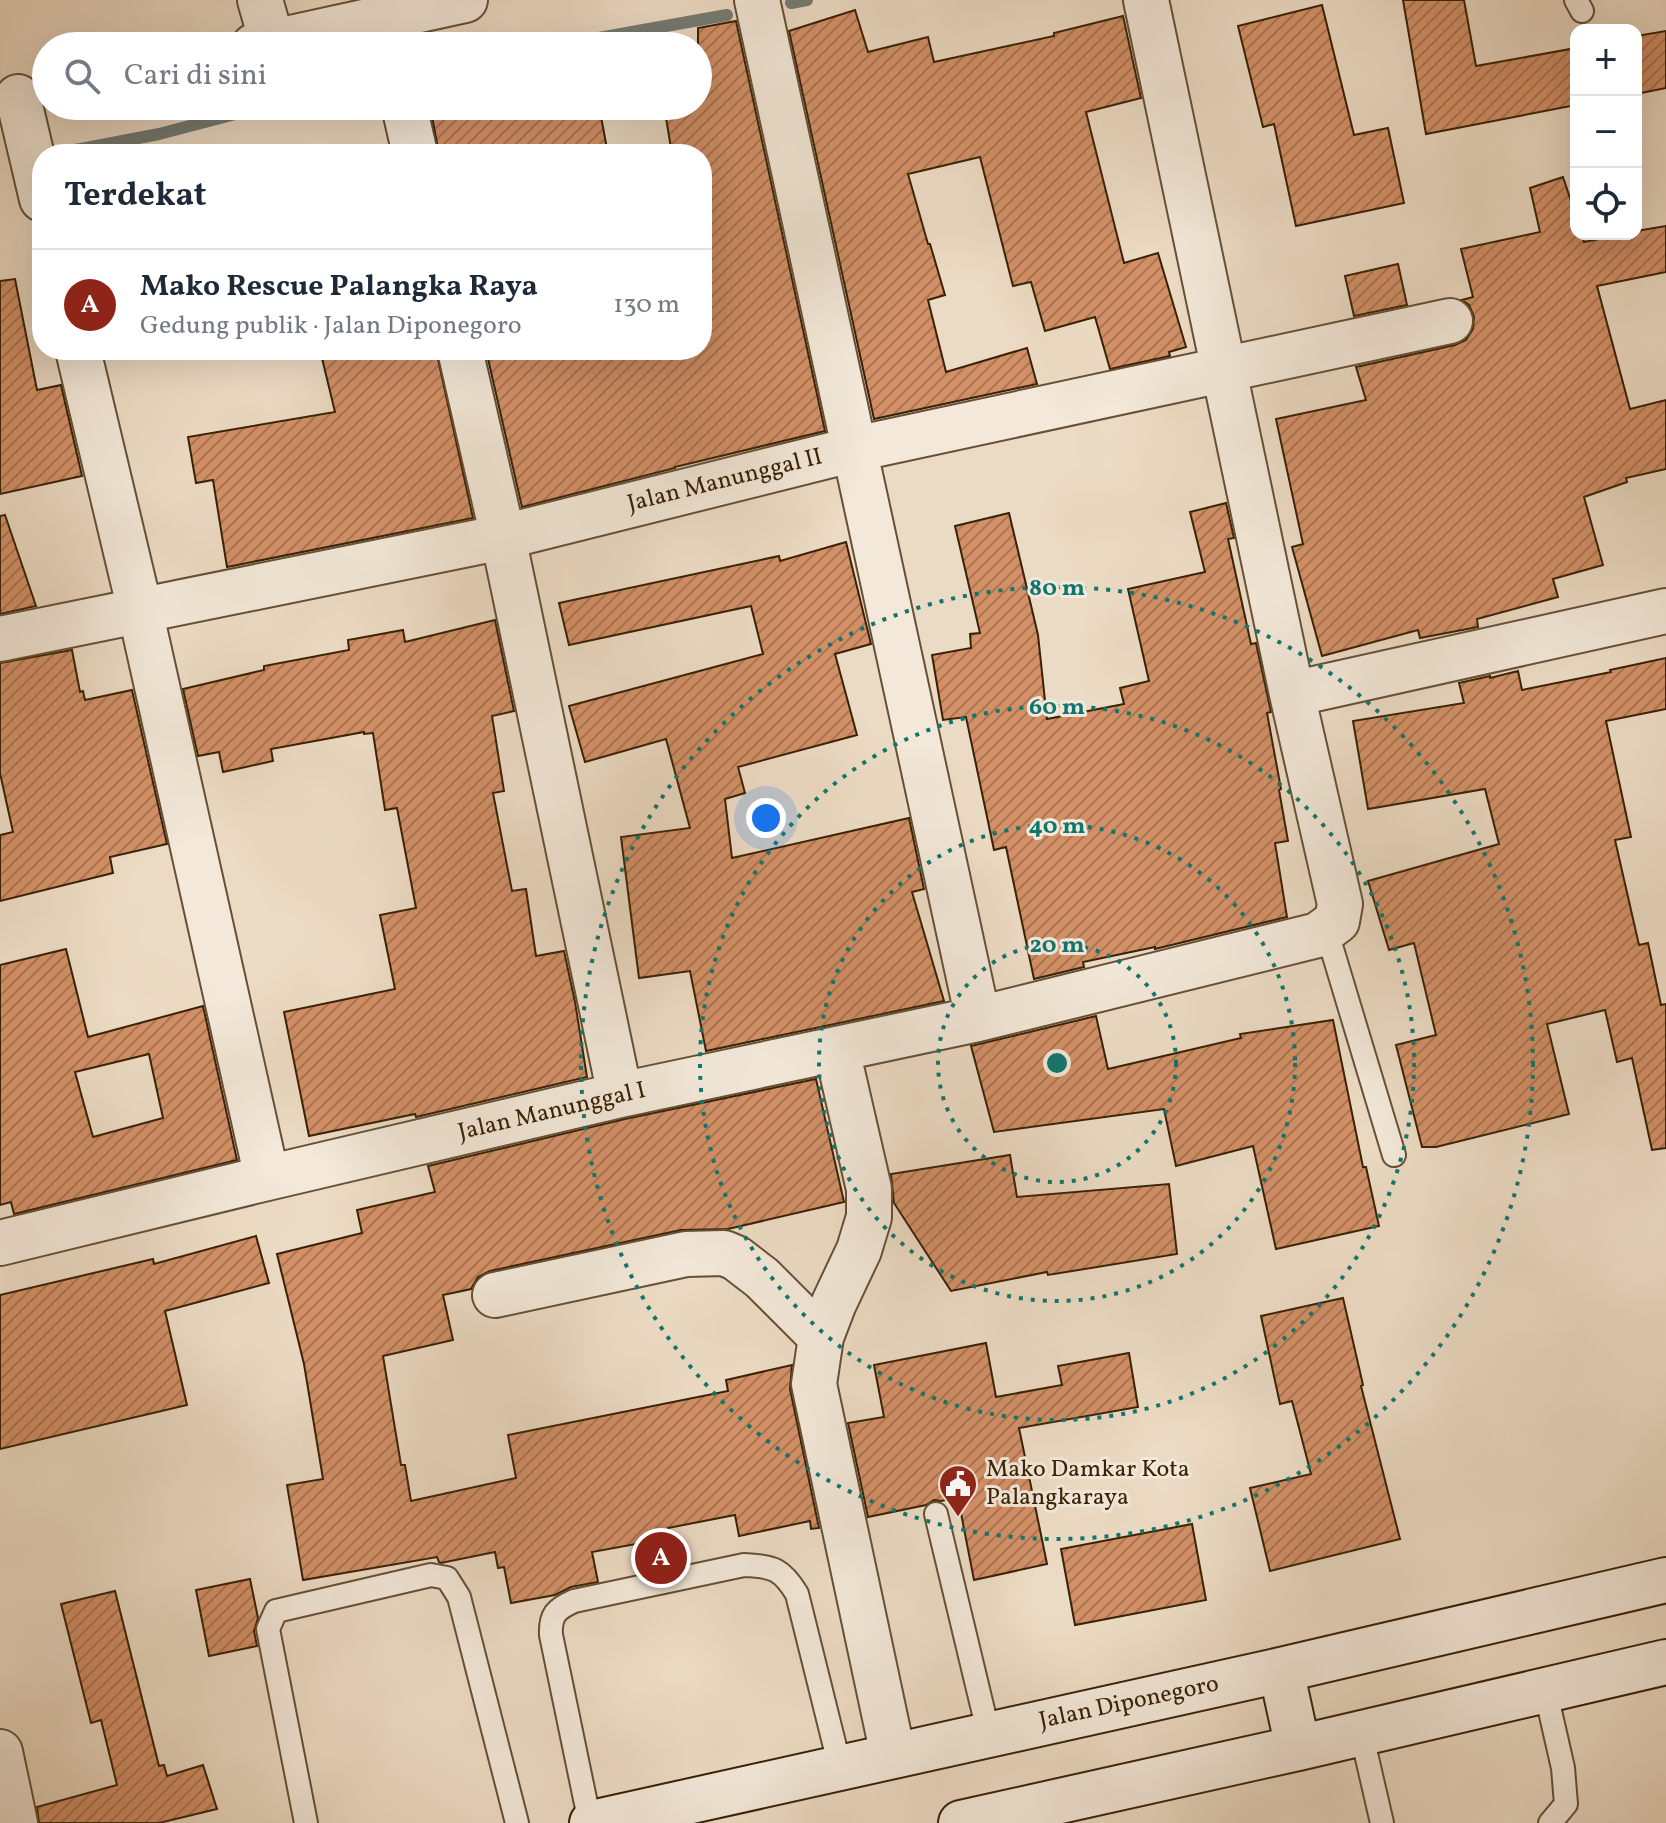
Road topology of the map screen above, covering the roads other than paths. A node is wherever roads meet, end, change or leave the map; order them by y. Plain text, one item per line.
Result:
1 (260, 0) edge
2 (465, 0) edge
3 (757, 0) edge
4 (1146, 0) edge
5 (262, 32) edge
6 (392, 32) edge
7 (24, 113) edge
8 (407, 120) edge
9 (413, 144) edge
10 (32, 151) edge
11 (1450, 321) dead end
12 (80, 360) edge
13 (462, 360) edge
14 (1223, 370) junction
15 (855, 449) junction
16 (503, 537) junction
17 (140, 610) junction
18 (1666, 611) edge
19 (0, 639) edge
20 (1292, 694) junction
21 (1326, 929) junction
22 (978, 1019) junction
23 (837, 1050) junction
24 (620, 1095) junction
25 (1394, 1155) dead end
26 (267, 1178) junction
27 (0, 1243) edge
28 (495, 1295) dead end
29 (821, 1337) junction
30 (936, 1514) dead end
31 (1666, 1580) edge
32 (1666, 1662) edge
33 (1281, 1670) junction
34 (1545, 1689) junction
35 (1361, 1732) junction
36 (989, 1735) junction
37 (1298, 1748) junction
38 (0, 1752) edge
39 (893, 1755) junction
40 (840, 1767) junction
41 (1036, 1815) edge
42 (15, 1823) edge
43 (306, 1823) edge
44 (517, 1823) edge
45 (591, 1823) edge
46 (961, 1823) edge
47 (1382, 1823) edge
48 (1550, 1823) edge

1 - 5 street
2 - 6 street
3 - 15 street
4 - 14 street
7 - 10 street
8 - 9 street
11 - 14 street, Jalan Manunggal II
12 - 17 street
13 - 16 street
14 - 15 street, Jalan Manunggal II
14 - 20 street
15 - 16 street, Jalan Manunggal II
15 - 22 street
16 - 17 street, Jalan Manunggal II
16 - 24 street
17 - 19 street, Jalan Manunggal II
17 - 26 street
18 - 20 street
20 - 21 street
21 - 22 street, Jalan Manunggal I
21 - 25 lane
22 - 23 street, Jalan Manunggal I
23 - 24 street, Jalan Manunggal I
23 - 29 street
24 - 26 street, Jalan Manunggal I
26 - 27 street, Jalan Manunggal I
28 - 29 street
29 - 39 street
30 - 36 lane
31 - 33 street, Jalan Diponegoro
32 - 34 street
33 - 36 street, Jalan Diponegoro
33 - 37 street
34 - 35 street
34 - 48 lane
35 - 37 street
35 - 47 lane
36 - 39 street, Jalan Diponegoro
37 - 41 street
38 - 42 street
39 - 40 street, Jalan Diponegoro
40 - 45 street, Jalan Diponegoro
40 - 45 lane
41 - 46 street
43 - 44 lane

